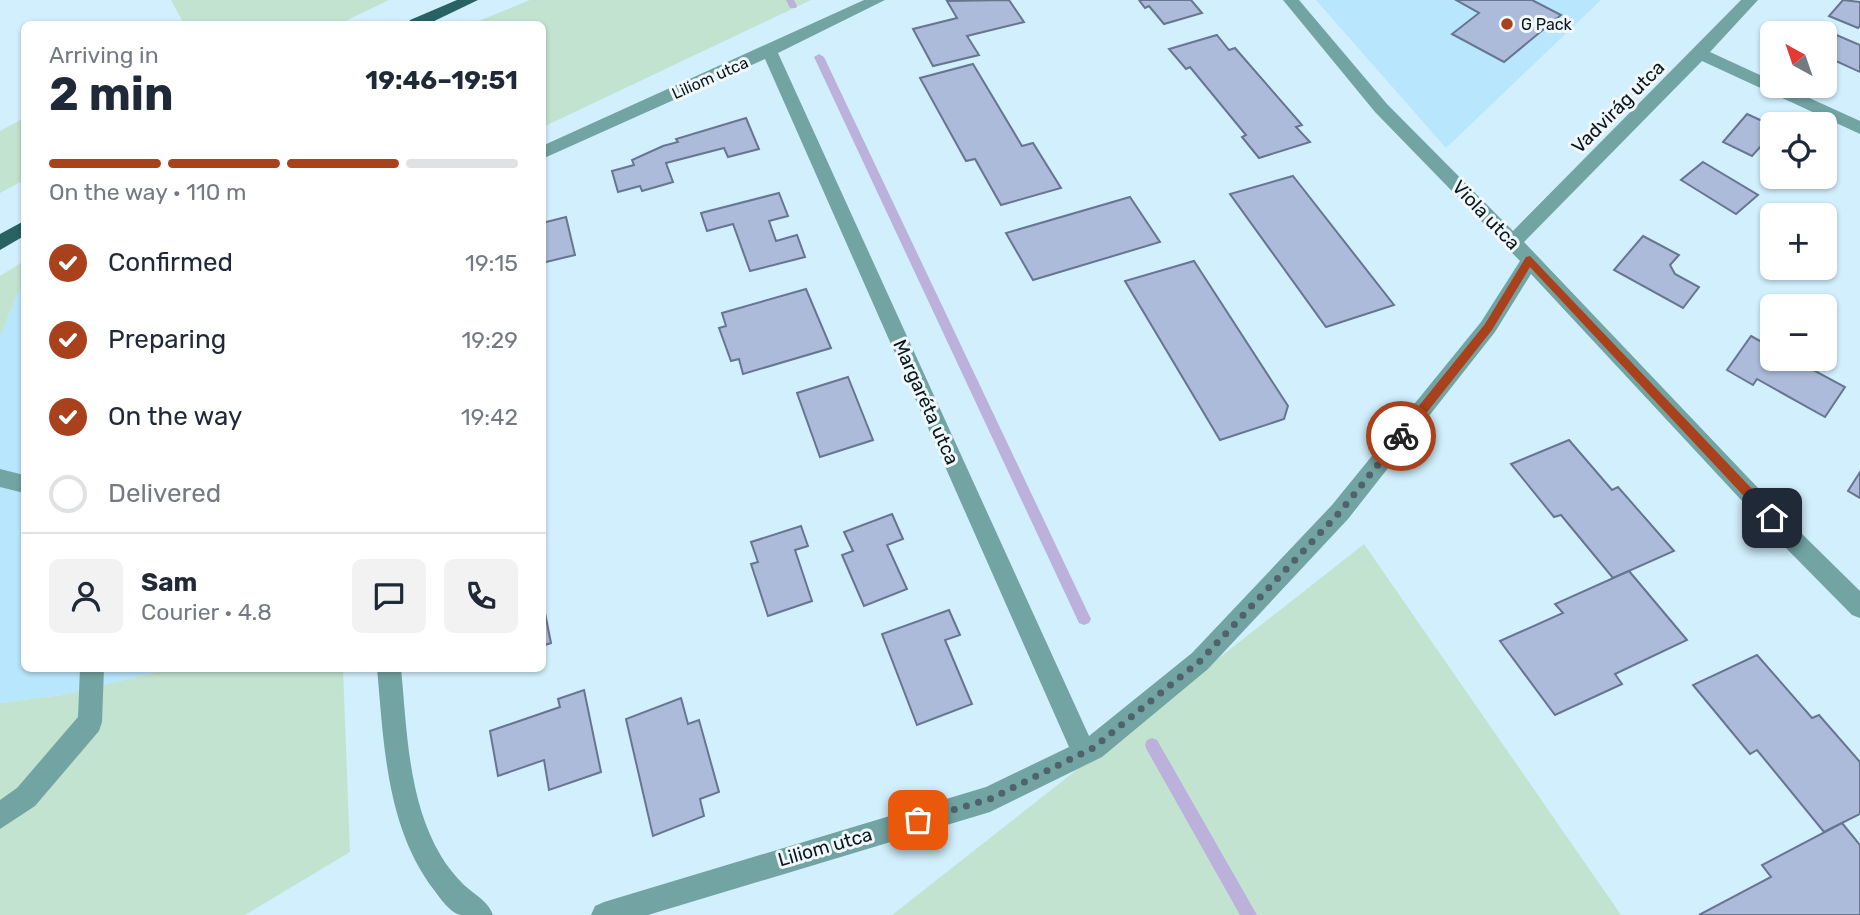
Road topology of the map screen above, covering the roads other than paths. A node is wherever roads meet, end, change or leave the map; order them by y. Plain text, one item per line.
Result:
1 (470, 0) edge
2 (877, 0) edge
3 (1291, 0) edge
4 (1750, 0) edge
5 (423, 21) edge
6 (769, 51) junction
7 (1700, 54) junction
8 (1860, 128) edge
9 (546, 151) edge
10 (21, 230) edge
11 (1513, 242) junction
12 (0, 243) edge
13 (1530, 260) junction
14 (0, 478) edge
15 (21, 483) edge
16 (1860, 607) edge
17 (92, 672) edge
18 (389, 672) edge
19 (1084, 753) junction
20 (0, 816) edge
21 (480, 915) edge
22 (604, 915) edge

1 - 5 main road
2 - 6 street, Liliom utca
3 - 11 street, Viola utca
4 - 7 street, Vadvirág utca
6 - 9 street, Liliom utca
6 - 19 street, Margaréta utca
7 - 8 street
7 - 11 street, Vadvirág utca
10 - 12 main road
11 - 13 street, Viola utca
13 - 16 street, Viola utca
13 - 19 street, Liliom utca
14 - 15 street
17 - 20 street
18 - 21 street
19 - 22 street, Liliom utca

